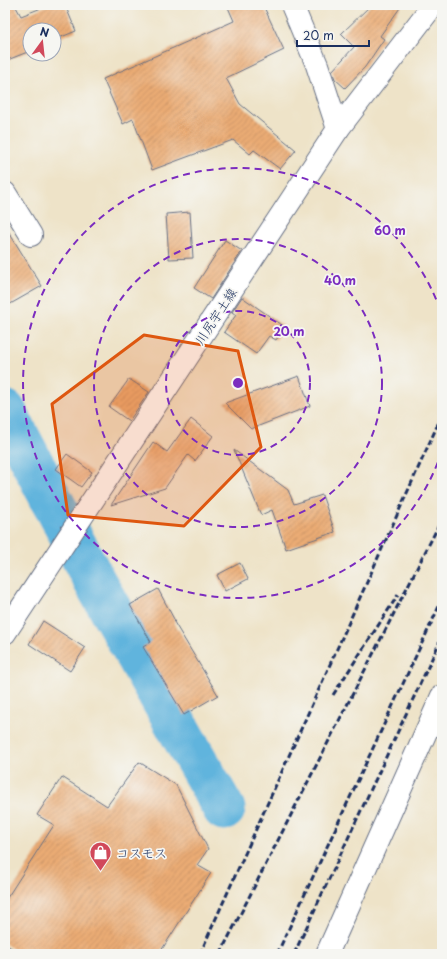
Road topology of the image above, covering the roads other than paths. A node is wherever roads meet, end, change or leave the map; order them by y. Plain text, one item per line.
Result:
1 (292, 5) edge
2 (433, 5) edge
3 (338, 129) junction
4 (5, 193) edge
5 (31, 235) dead end
6 (5, 633) edge
7 (442, 696) edge
8 (327, 954) edge

1 - 3 main road
2 - 3 main road, 川尻宇土線
3 - 6 main road, 川尻宇土線
4 - 5 main road
7 - 8 main road

